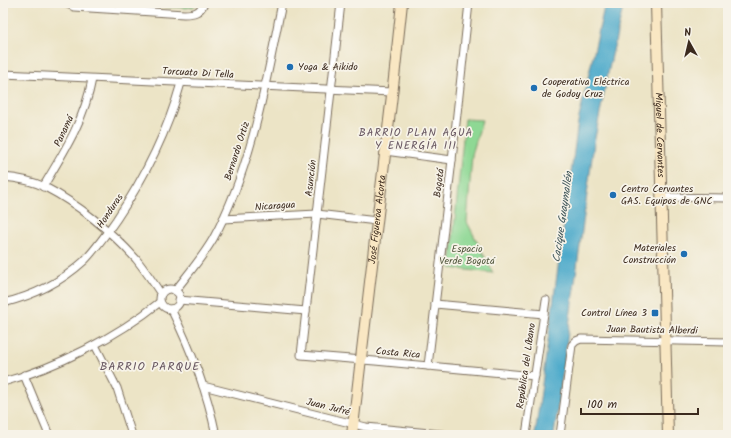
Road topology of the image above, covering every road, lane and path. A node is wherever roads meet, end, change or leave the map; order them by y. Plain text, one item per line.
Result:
1 (65, 3) edge
2 (204, 3) edge
3 (282, 3) edge
4 (341, 3) edge
5 (402, 3) edge
6 (468, 3) edge
7 (656, 3) edge
8 (3, 74) edge
9 (92, 79) junction
10 (181, 83) junction
11 (265, 86) junction
12 (331, 90) junction
13 (392, 92) junction
14 (385, 151) junction
15 (452, 160) junction
16 (3, 177) edge
17 (44, 187) junction
18 (661, 197) junction
19 (728, 198) edge
20 (317, 214) junction
21 (223, 220) junction
22 (377, 221) junction
23 (108, 232) junction
24 (175, 291) junction
25 (161, 294) junction
26 (179, 300) junction
27 (546, 300) dead end
28 (160, 302) junction
29 (3, 303) edge
30 (435, 304) junction
31 (171, 309) junction
32 (306, 311) junction
33 (544, 314) junction
34 (666, 340) junction
35 (728, 342) edge
36 (95, 345) junction
37 (300, 355) joint
38 (361, 360) junction
39 (428, 366) junction
40 (24, 375) junction
41 (535, 376) junction
42 (3, 382) edge
43 (203, 386) junction
44 (354, 424) junction
45 (49, 435) edge
46 (132, 435) edge
47 (216, 435) edge
48 (352, 435) edge
49 (451, 435) edge
50 (526, 435) edge
51 (560, 435) edge
52 (668, 435) edge

1 - 2 street
3 - 11 street, Bernardo Ortiz
4 - 12 street, Asunción
5 - 13 street, José Figueroa Alcorta
6 - 15 street, Bogotá
7 - 18 street, Miguel de Cervantes
8 - 9 street, Torcuato Di Tella
9 - 10 street, Torcuato Di Tella
9 - 17 street, Panamá
10 - 11 street, Torcuato Di Tella
10 - 23 street, Honduras
11 - 12 street, Torcuato Di Tella
11 - 21 street, Bernardo Ortiz
12 - 13 street, Torcuato Di Tella
12 - 20 street, Asunción
13 - 14 street, José Figueroa Alcorta
14 - 15 street
14 - 22 street, José Figueroa Alcorta
15 - 30 street, Bogotá
16 - 17 street
17 - 23 street
18 - 19 street
18 - 34 street, Miguel de Cervantes
20 - 21 street, Nicaragua
20 - 22 street, Nicaragua
20 - 32 street, Asunción
21 - 24 street, Bernardo Ortiz
22 - 38 street, José Figueroa Alcorta
23 - 25 street
23 - 29 street, Honduras
24 - 25 street
24 - 26 street
25 - 28 street
26 - 31 street
26 - 32 street
27 - 33 street, República del Líbano
28 - 31 street
28 - 36 street
30 - 33 street
30 - 39 street, Bogotá
31 - 43 street
32 - 37 street, Asunción
33 - 41 street, República del Líbano
34 - 35 street, Juan Bautista Alberdi
34 - 51 street, Juan Bautista Alberdi
34 - 52 street, Miguel de Cervantes
36 - 40 street
36 - 46 street
37 - 38 street, Costa Rica
38 - 39 street, Costa Rica
38 - 44 street, José Figueroa Alcorta
39 - 41 street, Costa Rica
40 - 42 street
40 - 45 street
41 - 50 street, República del Líbano
43 - 44 street, Juan Jufré
43 - 47 street
44 - 48 street, José Figueroa Alcorta
44 - 49 street, Juan Jufré

